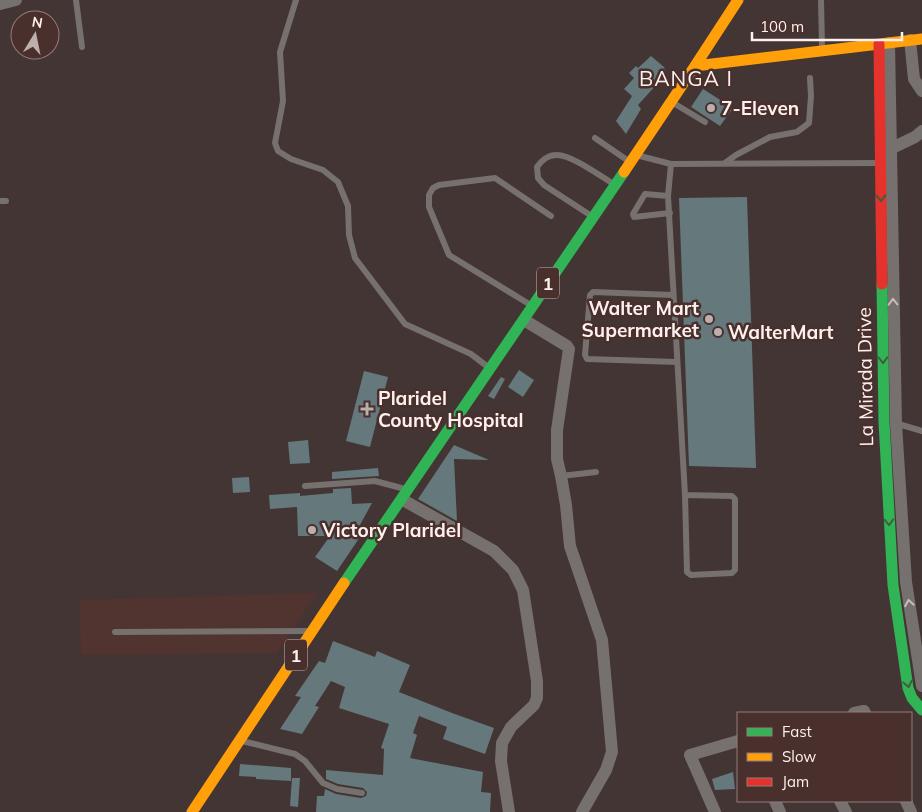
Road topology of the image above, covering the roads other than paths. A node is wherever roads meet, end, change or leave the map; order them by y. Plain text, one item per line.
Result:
1 (16, 0) edge
2 (76, 0) edge
3 (296, 0) edge
4 (738, 0) edge
5 (822, 0) edge
6 (0, 4) edge
7 (916, 40) edge
8 (884, 43) junction
9 (82, 48) dead end
10 (822, 51) junction
11 (695, 66) junction
12 (884, 74) junction
13 (810, 78) dead end
14 (922, 91) edge
15 (671, 102) junction
16 (705, 122) dead end
17 (922, 131) edge
18 (595, 138) dead end
19 (890, 149) junction
20 (634, 159) junction
21 (886, 162) junction
22 (725, 163) junction
23 (671, 164) junction
24 (616, 185) junction
25 (668, 196) junction
26 (670, 213) junction
27 (551, 216) dead end
28 (594, 217) junction
29 (673, 295) junction
30 (532, 306) junction
31 (524, 320) junction
32 (677, 362) junction
33 (490, 369) junction
34 (890, 423) junction
35 (922, 431) edge
36 (596, 472) dead end
37 (561, 476) junction
38 (305, 486) dead end
39 (406, 495) junction
40 (685, 495) junction
41 (904, 543) junction
42 (890, 544) junction
43 (313, 631) junction
44 (115, 632) dead end
45 (922, 687) edge
46 (920, 708) edge
47 (239, 740) junction
48 (737, 742) edge
49 (362, 793) dead end
50 (192, 812) edge
51 (509, 812) edge
52 (582, 812) edge
53 (715, 812) edge

1 - 6 street
2 - 9 lane
3 - 33 lane
4 - 11 main road, 1
5 - 10 lane
7 - 8 main road
7 - 14 street
8 - 10 main road
8 - 12 street, La Mirada Drive
10 - 11 main road
11 - 15 main road, 1
12 - 19 street, La Mirada Drive
12 - 21 main road, La Mirada Drive
13 - 22 lane
15 - 16 lane
15 - 20 main road, 1
17 - 19 street
18 - 20 lane
19 - 21 street, La Mirada Drive
20 - 23 lane
20 - 24 main road, 1
21 - 22 lane
21 - 34 street, La Mirada Drive
22 - 23 lane
23 - 25 lane
24 - 28 main road, 1
24 - 28 lane
25 - 26 lane
25 - 26 lane
26 - 29 lane
27 - 30 lane
28 - 30 main road, 1
29 - 32 lane
29 - 32 lane
30 - 31 main road, 1
31 - 33 main road, 1
31 - 37 street
32 - 40 lane
33 - 39 main road, 1
34 - 35 lane
34 - 41 street, La Mirada Drive
34 -> 42 main road, La Mirada Drive
36 - 37 lane
37 - 52 street
38 - 39 lane
39 - 43 main road, 1
39 - 51 street
40 - 40 lane
41 - 42 street
45 -> 41 street, La Mirada Drive
42 -> 46 main road, La Mirada Drive
43 - 44 lane
43 - 47 main road, 1
45 - 46 street, La Mirada Drive
47 - 49 lane
47 - 50 main road, 1
48 - 53 street

